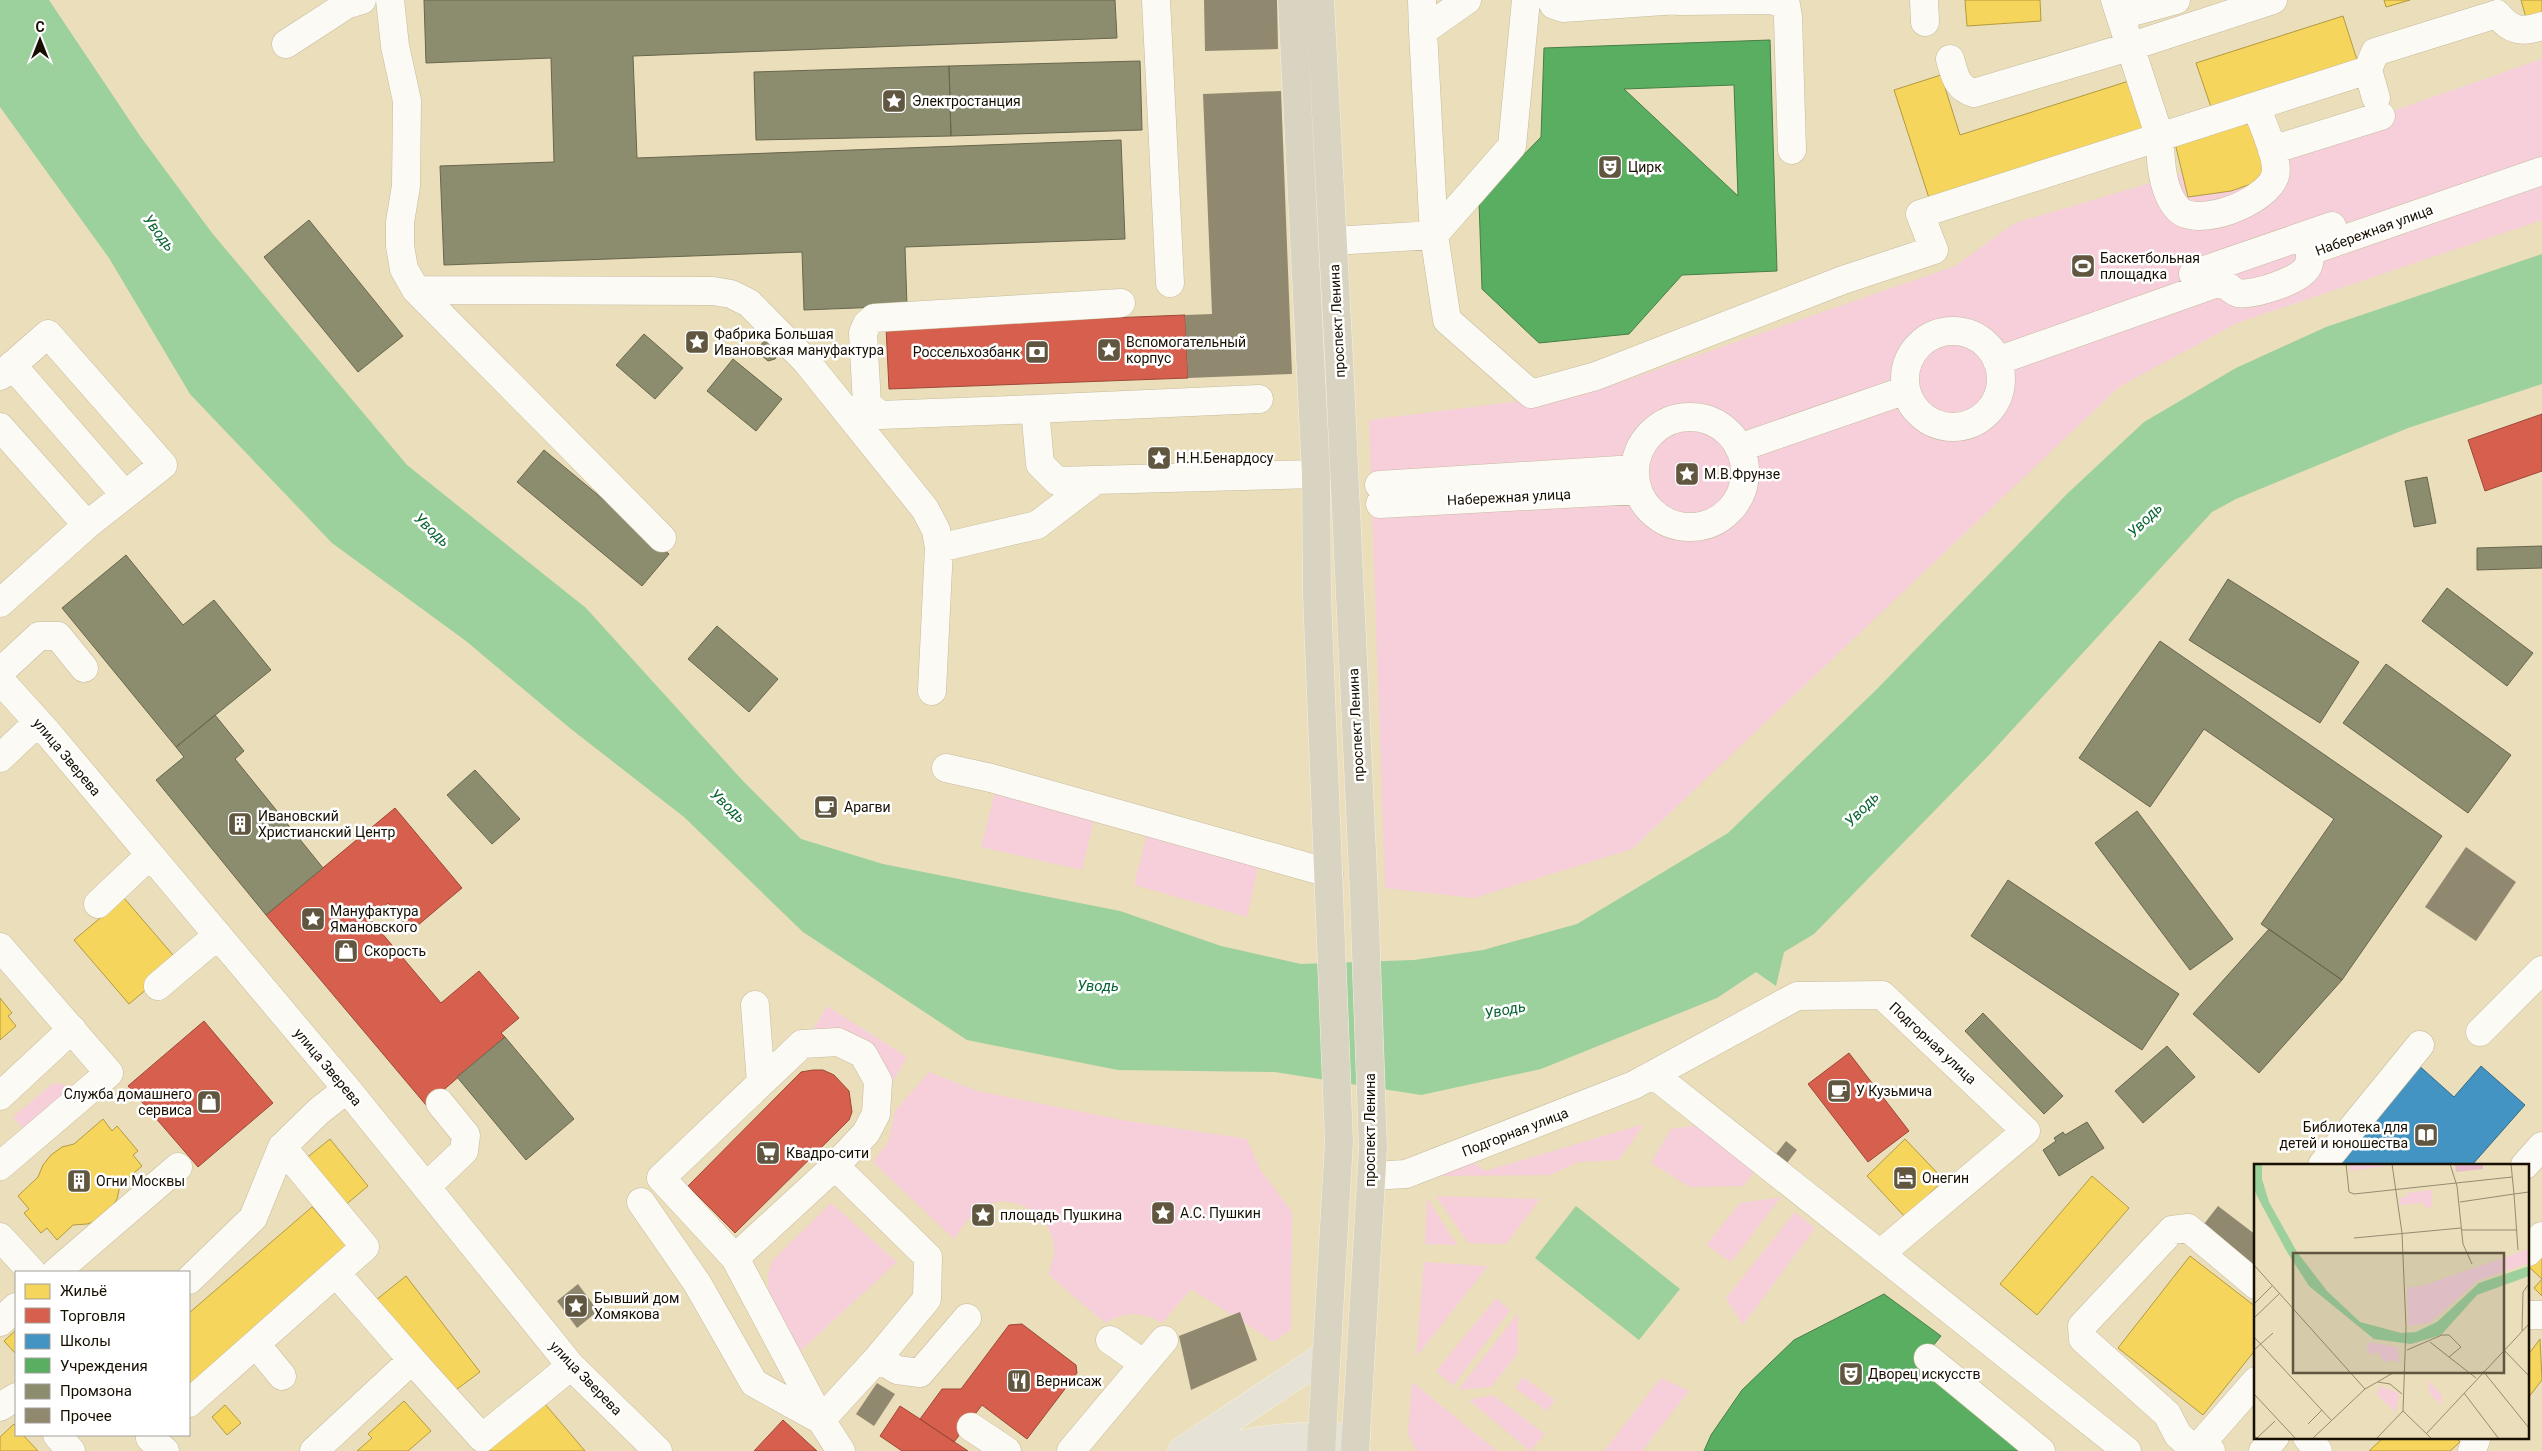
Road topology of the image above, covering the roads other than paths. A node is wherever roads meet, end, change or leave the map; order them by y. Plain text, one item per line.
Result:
1 (362, 0) edge
2 (390, 0) edge
3 (1156, 0) edge
4 (1292, 0) edge
5 (1320, 0) edge
6 (1422, 0) edge
7 (1467, 0) edge
8 (1526, 0) edge
9 (1551, 0) edge
10 (2176, 0) edge
11 (2273, 0) edge
12 (1678, 1) edge
13 (2118, 8) edge
14 (2535, 29) edge
15 (1423, 31) junction
16 (286, 44) dead end
17 (2132, 46) junction
18 (1950, 59) dead end
19 (2368, 70) junction
20 (2256, 107) junction
21 (2160, 138) junction
22 (1792, 150) dead end
23 (2272, 150) junction
24 (2542, 153) edge
25 (2542, 171) edge
26 (1434, 235) junction
27 (1333, 241) junction
28 (2308, 243) junction
29 (2220, 273) junction
30 (1170, 283) dead end
31 (416, 290) junction
32 (1121, 303) dead end
33 (1993, 353) junction
34 (6, 370) edge
35 (1906, 390) junction
36 (1259, 399) dead end
37 (1035, 409) junction
38 (0, 428) edge
39 (1739, 448) junction
40 (1316, 474) junction
41 (1096, 480) junction
42 (1636, 480) junction
43 (125, 495) junction
44 (1380, 495) dead end
45 (87, 525) junction
46 (662, 538) dead end
47 (939, 548) junction
48 (0, 603) edge
49 (84, 668) dead end
50 (0, 672) edge
51 (0, 680) edge
52 (932, 691) dead end
53 (38, 722) junction
54 (0, 758) edge
55 (946, 768) dead end
56 (150, 855) junction
57 (1330, 884) junction
58 (98, 904) dead end
59 (218, 935) junction
60 (0, 947) edge
61 (2542, 970) edge
62 (158, 986) dead end
63 (754, 1005) dead end
64 (72, 1029) junction
65 (2480, 1032) dead end
66 (2420, 1045) dead end
67 (1654, 1075) junction
68 (761, 1083) junction
69 (347, 1089) junction
70 (0, 1096) edge
71 (440, 1103) dead end
72 (282, 1147) junction
73 (2323, 1164) edge
74 (0, 1166) edge
75 (835, 1166) junction
76 (178, 1168) dead end
77 (1372, 1176) junction
78 (426, 1188) junction
79 (641, 1202) dead end
80 (2542, 1236) edge
81 (0, 1238) edge
82 (2530, 1250) edge
83 (1880, 1254) junction
84 (735, 1258) junction
85 (31, 1271) edge
86 (57, 1271) edge
87 (336, 1273) junction
88 (190, 1279) edge
89 (2254, 1283) edge
90 (15, 1308) edge
91 (967, 1318) dead end
92 (0, 1322) edge
93 (1110, 1340) dead end
94 (1164, 1340) dead end
95 (256, 1344) junction
96 (1326, 1355) junction
97 (878, 1358) junction
98 (1928, 1358) dead end
99 (412, 1360) junction
100 (1144, 1364) junction
101 (571, 1366) junction
102 (282, 1376) dead end
103 (2254, 1383) edge
104 (15, 1398) edge
105 (190, 1403) edge
106 (0, 1407) edge
107 (821, 1420) junction
108 (971, 1427) dead end
109 (58, 1436) edge
110 (2274, 1438) edge
111 (2308, 1438) edge
112 (2475, 1438) edge
113 (480, 1444) edge
114 (1321, 1444) edge
115 (1356, 1445) edge
116 (71, 1451) edge
117 (314, 1451) edge
118 (658, 1451) edge
119 (841, 1451) edge
120 (1008, 1451) edge
121 (1070, 1451) edge
122 (1182, 1451) edge
123 (1212, 1451) edge
124 (2041, 1451) edge
125 (2127, 1451) edge
126 (2196, 1451) edge
127 (2211, 1451) edge
128 (2263, 1451) edge
129 (2318, 1451) edge
130 (2472, 1451) edge

1 - 16 street
2 - 31 street
3 - 30 street
4 - 40 highway, проспект Ленина
5 - 27 highway, проспект Ленина
6 - 15 street
7 - 15 street
8 - 26 street
9 - 12 street
10 - 13 street
11 - 17 street
12 - 22 street
13 - 17 street
14 - 19 street
15 - 26 street
17 - 18 street
17 - 21 street
19 - 20 street
19 - 23 street
20 - 21 street
20 - 23 street
21 - 23 street
21 - 26 street
24 - 28 street, Набережная улица
25 - 28 street, Набережная улица
26 - 27 street
27 - 77 highway, проспект Ленина
28 - 29 street, Набережная улица
28 - 29 street, Набережная улица
29 - 33 street, Набережная улица
31 - 46 street
31 - 47 street
32 - 37 street
33 - 35 street
33 - 35 street
34 - 43 street
34 - 43 street
35 - 39 street
36 - 37 street
37 - 41 street
38 - 45 street
39 - 42 street
39 - 42 street
40 - 41 street
40 - 57 highway, проспект Ленина
41 - 47 street
42 - 44 street, Набережная улица
43 - 45 street
45 - 48 street
47 - 52 street
49 - 50 street
51 - 53 street, улица Зверева
53 - 54 street
53 - 56 street, улица Зверева
55 - 57 street
56 - 58 street
56 - 59 street, улица Зверева
57 - 96 highway, проспект Ленина
59 - 62 street
59 - 69 street, улица Зверева
60 - 64 street
61 - 65 street
63 - 68 street
64 - 70 street
64 - 74 street
66 - 73 street
67 - 77 street, Подгорная улица
67 - 83 street
67 - 83 street, Подгорная улица
68 - 75 street
68 - 84 street
69 - 72 street
69 - 78 street, улица Зверева
71 - 78 street
72 - 87 street
72 - 88 street
75 - 84 street
75 - 97 street
76 - 86 street
77 - 115 highway, проспект Ленина
78 - 101 street, улица Зверева
79 - 107 street
80 - 82 street
81 - 85 street
83 - 125 street
84 - 107 street
87 - 95 street
87 - 99 street
89 - 126 street
90 - 92 street
91 - 97 street
93 - 100 street
94 - 100 street
95 - 102 street
95 - 105 street
96 - 114 highway, проспект Ленина
96 - 122 main road
97 - 107 street
98 - 124 street
99 - 113 street
99 - 117 street
100 - 121 street
101 - 113 street
101 - 118 street, улица Зверева
103 - 127 street
104 - 106 street
107 - 119 street
108 - 120 street
109 - 116 street
110 - 128 street
111 - 129 street
112 - 130 street
114 - 115 main road
114 - 123 main road

